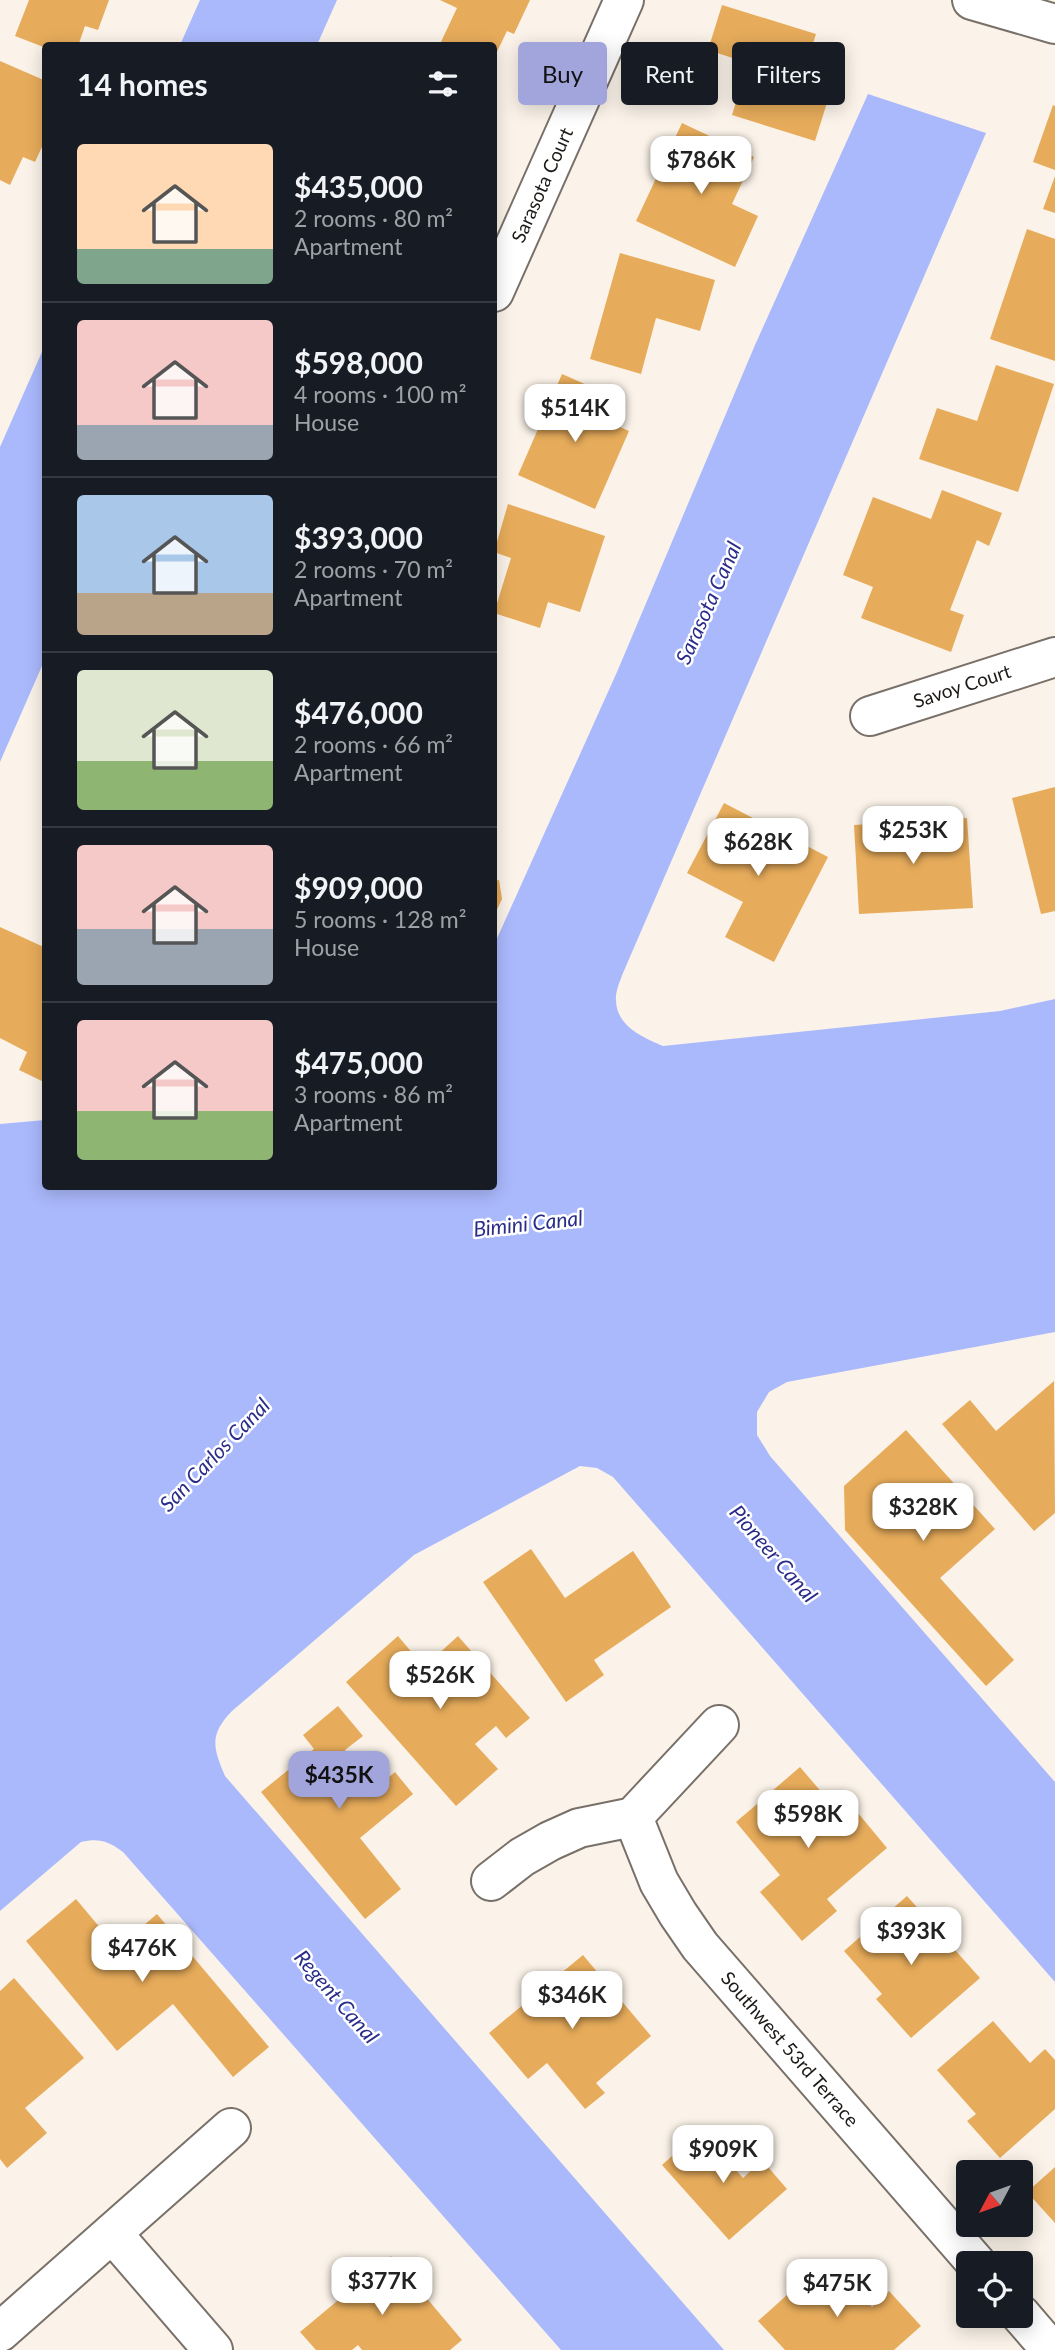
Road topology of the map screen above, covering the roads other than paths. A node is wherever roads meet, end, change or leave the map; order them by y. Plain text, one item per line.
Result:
1 (624, 0) edge
2 (972, 0) edge
3 (1055, 24) edge
4 (497, 285) edge
5 (1055, 656) edge
6 (870, 716) dead end
7 (719, 1725) dead end
8 (633, 1817) junction
9 (491, 1881) dead end
10 (231, 2128) dead end
11 (112, 2233) junction
12 (966, 2251) edge
13 (1032, 2328) edge
14 (0, 2332) edge
15 (213, 2350) edge
16 (1052, 2350) edge

1 - 4 street, Sarasota Court
2 - 3 street
5 - 6 street, Savoy Court
7 - 8 street
8 - 9 street
8 - 12 street, Southwest 53rd Terrace
10 - 11 street
11 - 14 street
11 - 15 street
13 - 16 street

